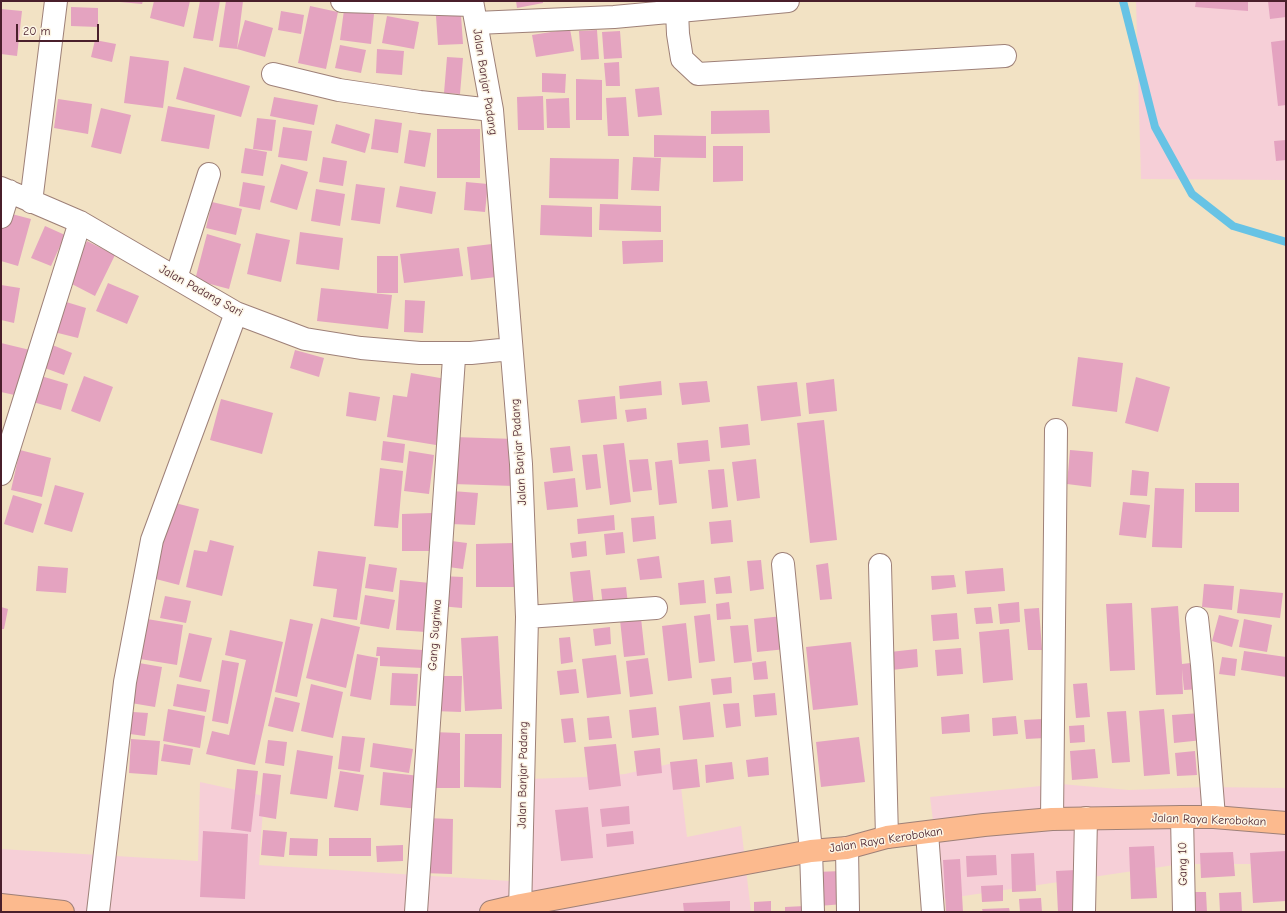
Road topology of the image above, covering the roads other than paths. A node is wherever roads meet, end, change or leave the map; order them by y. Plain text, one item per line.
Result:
1 (56, 1) edge
2 (342, 1) edge
3 (788, 1) edge
4 (473, 10) edge
5 (677, 11) junction
6 (1006, 56) dead end
7 (273, 74) dead end
8 (492, 110) junction
9 (209, 174) dead end
10 (5, 189) edge
11 (32, 202) junction
12 (1, 217) edge
13 (80, 222) junction
14 (176, 278) junction
15 (236, 313) junction
16 (511, 349) junction
17 (454, 358) dead end
18 (1056, 430) dead end
19 (1, 474) edge
20 (783, 564) dead end
21 (880, 565) dead end
22 (656, 608) dead end
23 (527, 617) junction
24 (1197, 618) dead end
25 (1182, 817) junction
26 (1086, 818) junction
27 (1214, 818) junction
28 (1052, 819) junction
29 (1286, 823) edge
30 (927, 833) junction
31 (887, 837) junction
32 (847, 848) junction
33 (811, 851) junction
34 (1, 905) edge
35 (520, 909) edge
36 (63, 912) edge
37 (98, 912) edge
38 (416, 912) edge
39 (491, 912) edge
40 (813, 912) edge
41 (848, 912) edge
42 (933, 912) edge
43 (1084, 912) edge
44 (1184, 912) edge

1 - 11 street
2 - 4 street
3 - 5 street
4 - 5 street
4 - 8 street, Jalan Banjar Padang
5 - 6 street
7 - 8 street
8 - 16 street, Jalan Banjar Padang
9 - 14 street
10 - 11 street, Jalan Padang Sari
10 - 12 street
11 - 13 street, Jalan Padang Sari
13 - 14 street, Jalan Padang Sari
13 - 19 street
14 - 15 street, Jalan Padang Sari
15 - 16 street, Jalan Padang Sari
15 - 37 street
16 - 23 street, Jalan Banjar Padang
17 - 38 street, Gang Sugriwa
18 - 28 street
20 - 33 street
21 - 31 street
22 - 23 street
23 - 35 street, Jalan Banjar Padang
24 - 27 street
25 - 26 main road, Jalan Raya Kerobokan
25 - 27 main road, Jalan Raya Kerobokan
25 - 44 street, Gang 10
26 - 28 main road, Jalan Raya Kerobokan
26 - 43 street
27 - 29 main road, Jalan Raya Kerobokan
28 - 30 main road, Jalan Raya Kerobokan
30 - 31 main road, Jalan Raya Kerobokan
30 - 42 street
31 - 32 main road, Jalan Raya Kerobokan
32 - 33 main road, Jalan Raya Kerobokan
32 - 41 street
33 - 35 main road, Jalan Raya Kerobokan
33 - 40 street
34 - 36 main road
35 - 39 main road, Jalan Raya Kerobokan

